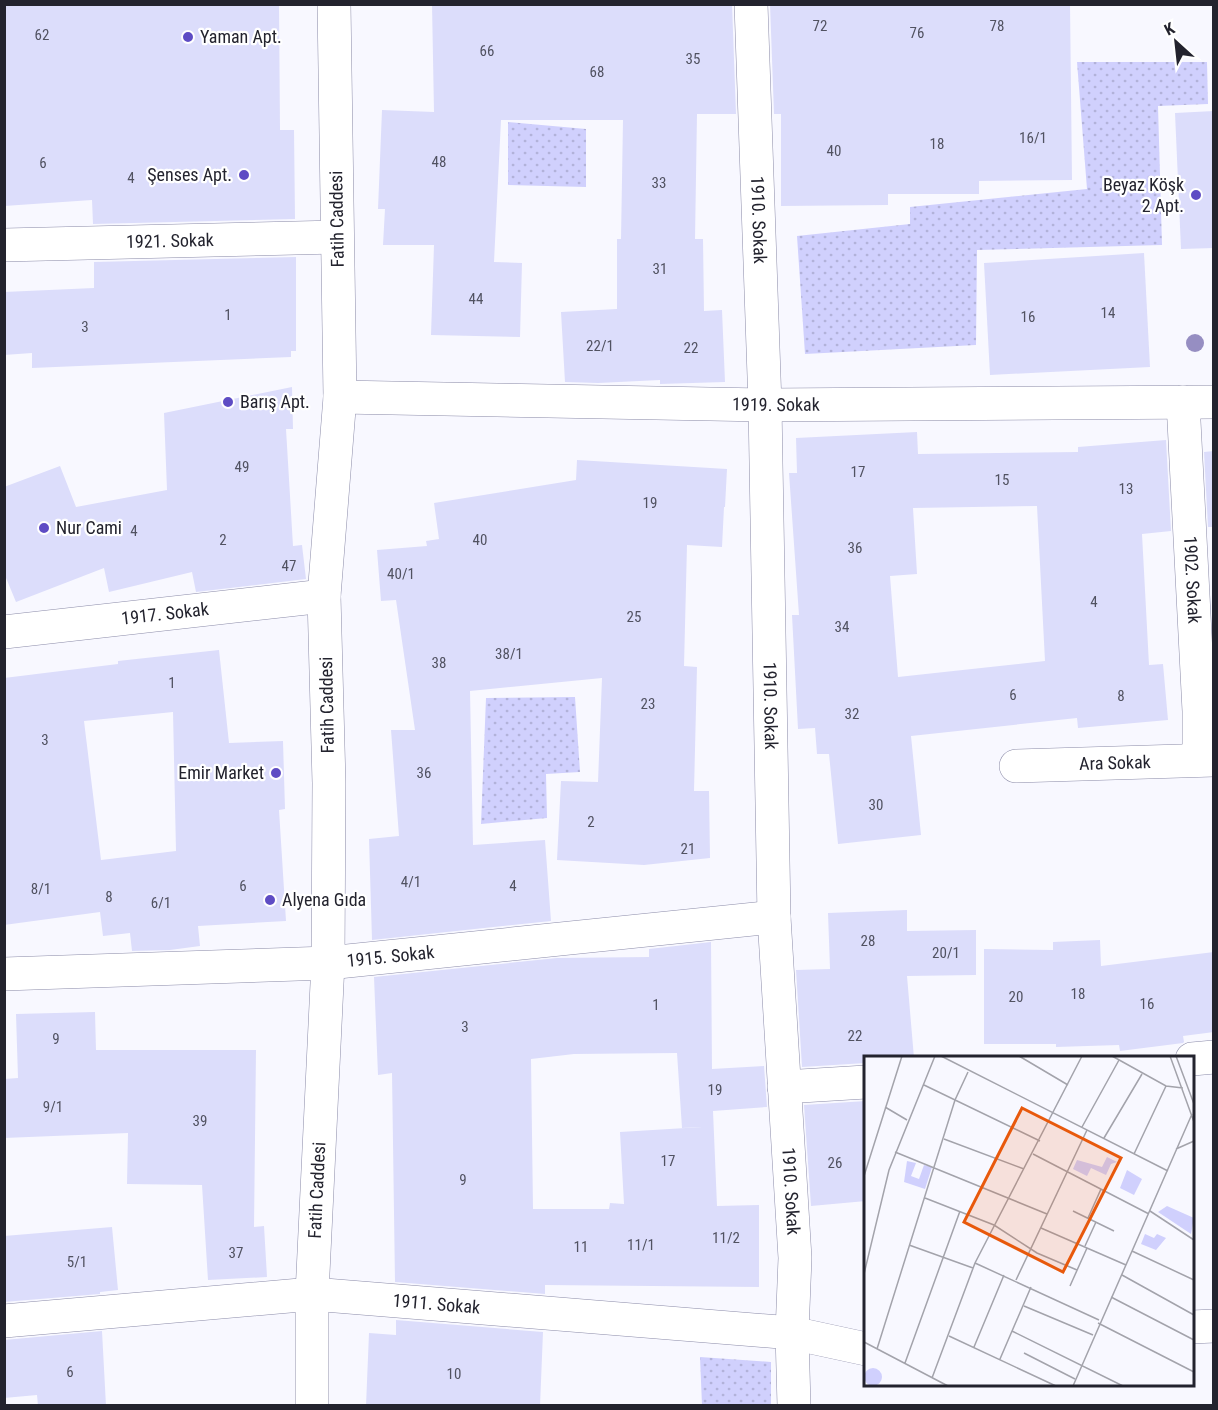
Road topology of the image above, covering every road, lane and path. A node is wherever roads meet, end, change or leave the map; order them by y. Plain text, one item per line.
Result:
1 (334, 4) edge
2 (752, 4) edge
3 (337, 237) junction
4 (4, 245) edge
5 (340, 398) junction
6 (1198, 402) edge
7 (765, 405) junction
8 (324, 596) junction
9 (4, 632) edge
10 (1206, 760) edge
11 (1017, 766) dead end
12 (774, 917) junction
13 (328, 963) junction
14 (4, 974) edge
15 (1214, 1057) edge
16 (1194, 1059) edge
17 (864, 1082) edge
18 (784, 1087) junction
19 (312, 1294) junction
20 (4, 1321) edge
21 (1214, 1326) edge
22 (1194, 1328) edge
23 (792, 1333) junction
24 (864, 1349) edge
25 (312, 1406) edge
26 (794, 1406) edge

1 - 3 street, Fatih Caddesi
2 - 7 street, 1910. Sokak
3 - 4 street, 1921. Sokak
3 - 5 street, Fatih Caddesi
5 - 7 street, 1919. Sokak
5 - 8 street, Fatih Caddesi
6 - 7 street, 1919. Sokak
6 - 10 street, 1902. Sokak
7 - 12 street, 1910. Sokak
8 - 9 street, 1917. Sokak
8 - 13 street, Fatih Caddesi
10 - 11 street, Ara Sokak
12 - 13 street, 1915. Sokak
12 - 18 street, 1910. Sokak
13 - 14 street, 1915. Sokak
13 - 19 street, Fatih Caddesi
15 - 16 street
17 - 18 street
18 - 23 street, 1910. Sokak
19 - 20 street, 1911. Sokak
19 - 23 street, 1911. Sokak
19 - 25 street, Fatih Caddesi
21 - 22 street
23 - 24 street, 1911. Sokak
23 - 26 street, 1910. Sokak

